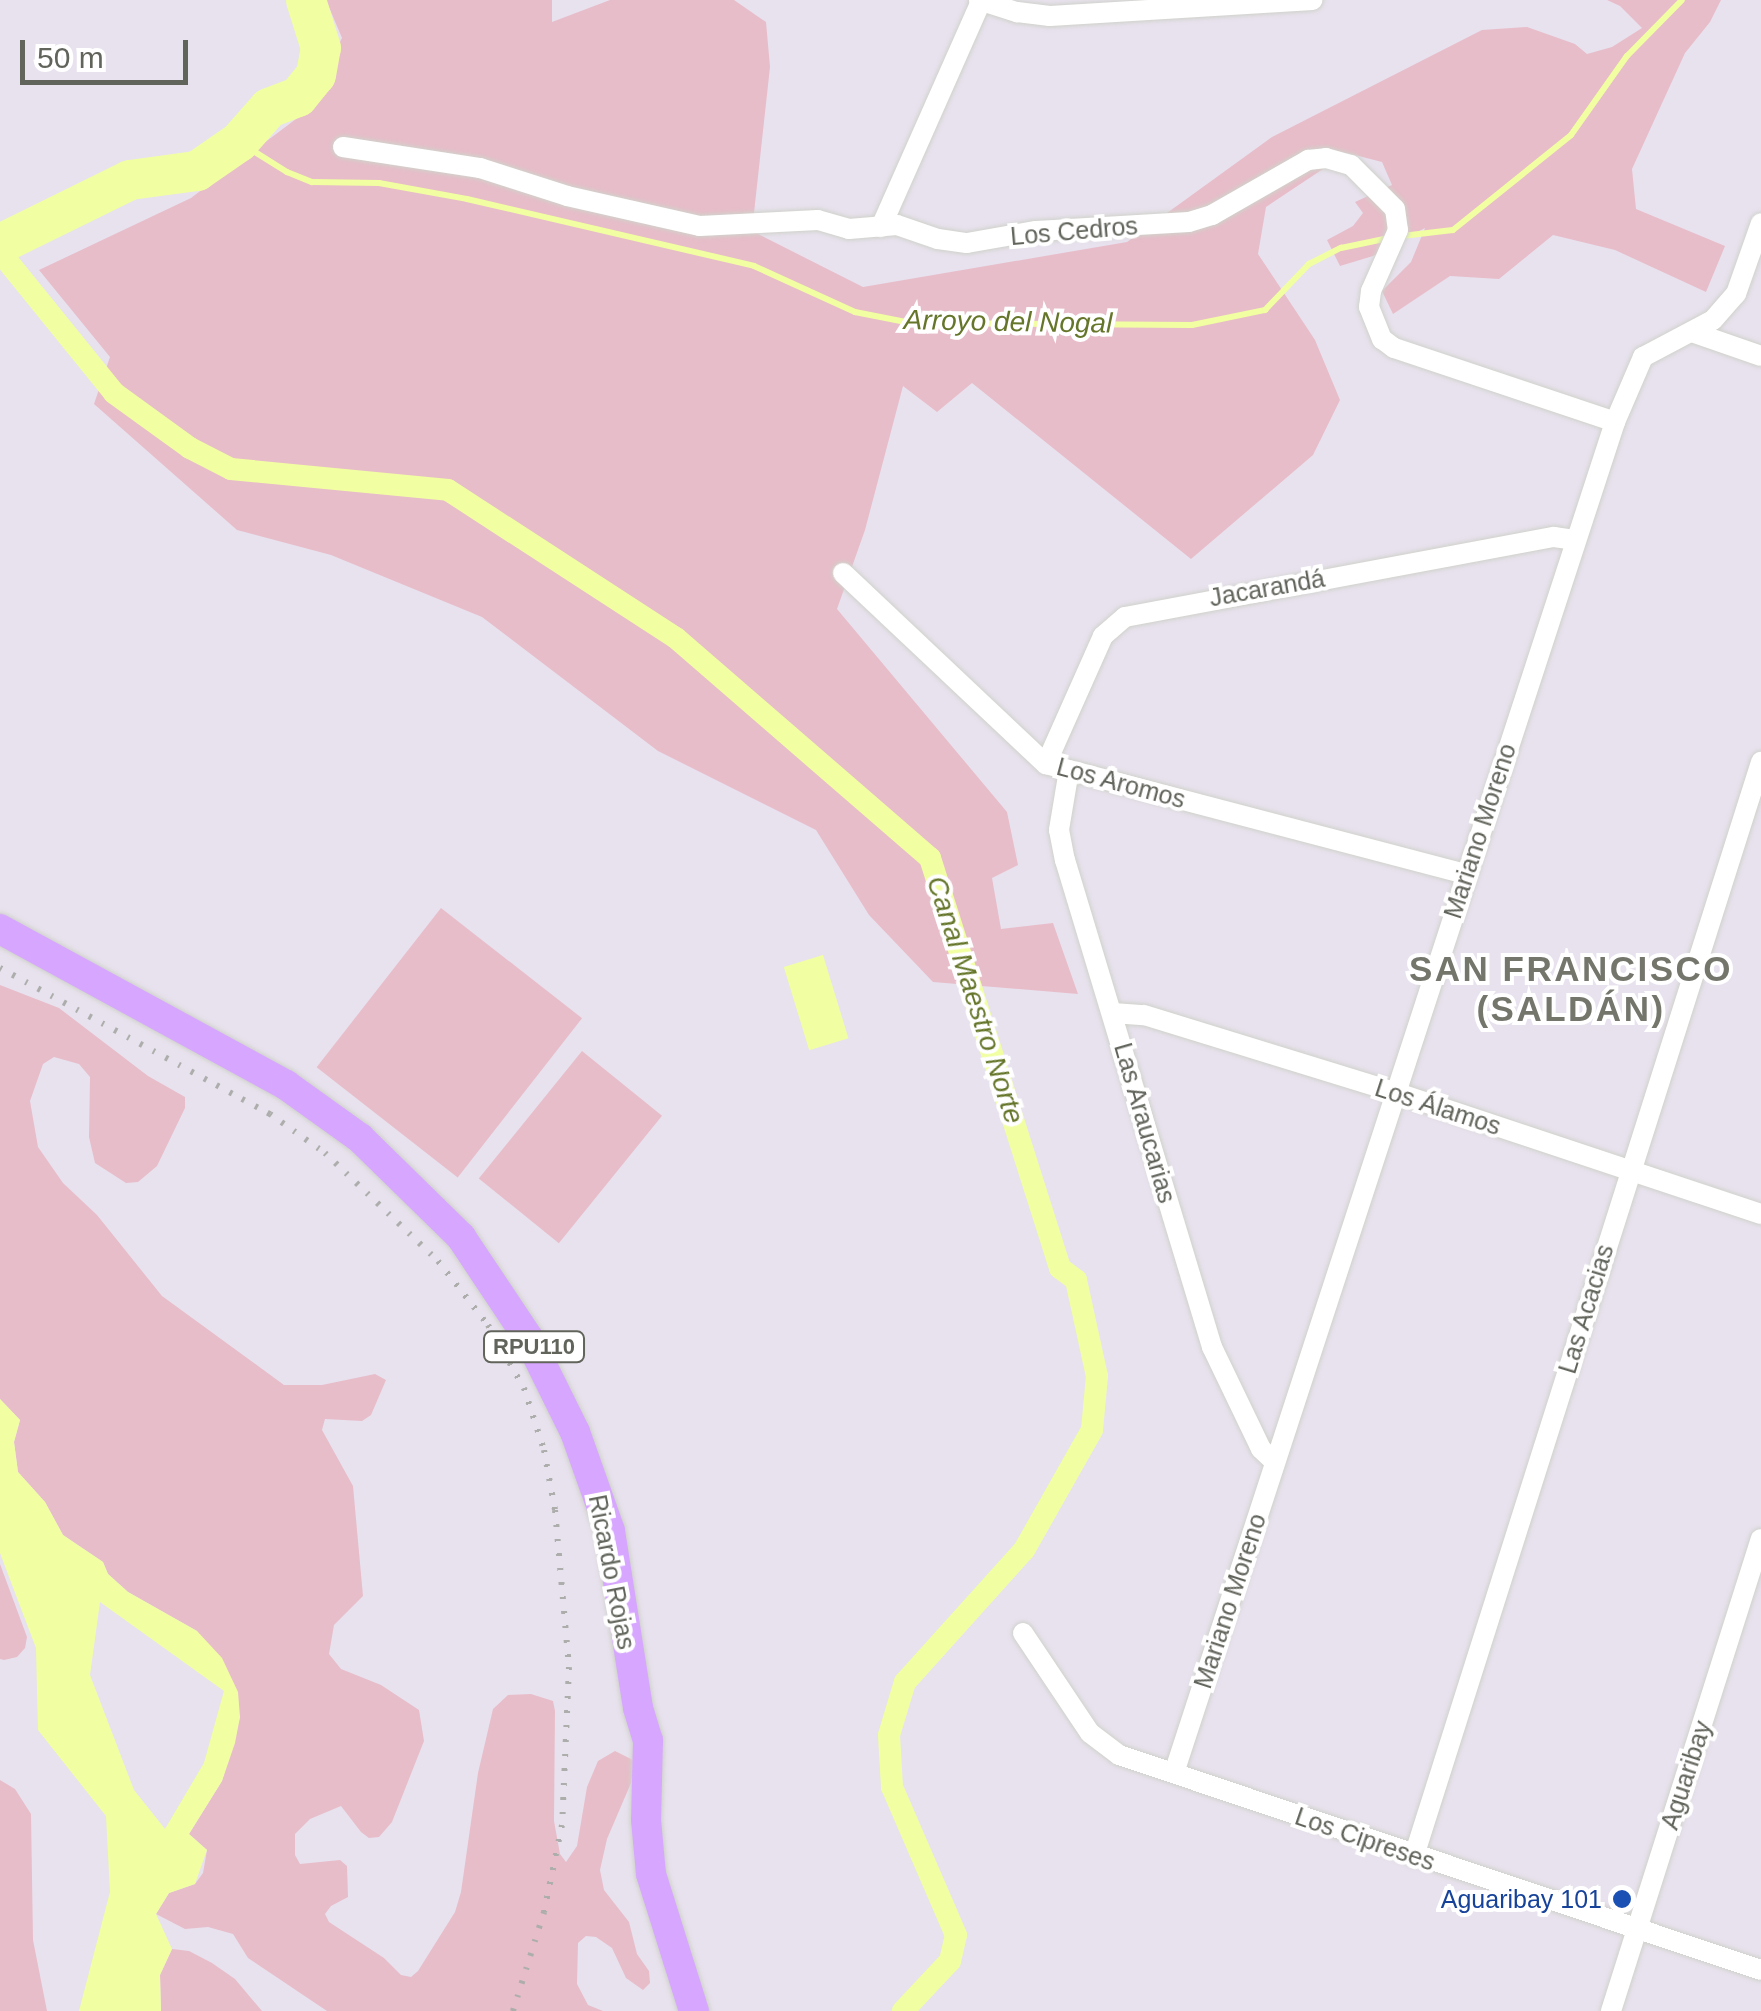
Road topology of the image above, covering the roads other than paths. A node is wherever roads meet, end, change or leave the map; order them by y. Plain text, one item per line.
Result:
1 (1313, 0) edge
2 (980, 1) edge
3 (343, 147) dead end
4 (1761, 223) edge
5 (881, 226) junction
6 (1692, 332) junction
7 (1761, 356) edge
8 (1615, 422) junction
9 (1576, 540) junction
10 (843, 573) dead end
11 (1761, 762) edge
12 (1046, 764) junction
13 (1069, 770) junction
14 (1465, 874) junction
15 (0, 929) edge
16 (1112, 1013) junction
17 (1394, 1092) junction
18 (1629, 1171) junction
19 (1761, 1214) edge
20 (1275, 1462) junction
21 (1761, 1539) edge
22 (1023, 1632) dead end
23 (1174, 1773) junction
24 (1414, 1856) junction
25 (1636, 1931) junction
26 (1761, 1970) edge
27 (694, 2011) edge
28 (1611, 2011) edge

1 - 2 street
2 - 5 street
3 - 5 street, Los Cedros
4 - 6 street, Mariano Moreno
5 - 8 street, Los Cedros
6 - 7 street
6 - 8 street, Mariano Moreno
8 - 9 street, Mariano Moreno
9 - 12 street, Jacarandá
9 - 14 street, Mariano Moreno
10 - 12 street, Los Aromos
11 - 18 street, Las Acacias
12 - 13 street, Los Aromos
13 - 14 street, Los Aromos
13 - 16 street, Las Araucarias
14 - 17 street, Mariano Moreno
15 - 27 main road, Ricardo Rojas / RPU110
16 - 17 street, Los Álamos
16 - 20 street, Las Araucarias
17 - 18 street, Los Álamos
17 - 20 street, Mariano Moreno
18 - 19 street, Los Álamos
18 - 24 street, Las Acacias
20 - 23 street, Mariano Moreno
21 - 25 street, Aguaribay
22 - 23 street, Los Cipreses
23 - 24 street, Los Cipreses
24 - 25 street, Los Cipreses
25 - 26 street, Los Cipreses
25 - 28 street, Aguaribay

